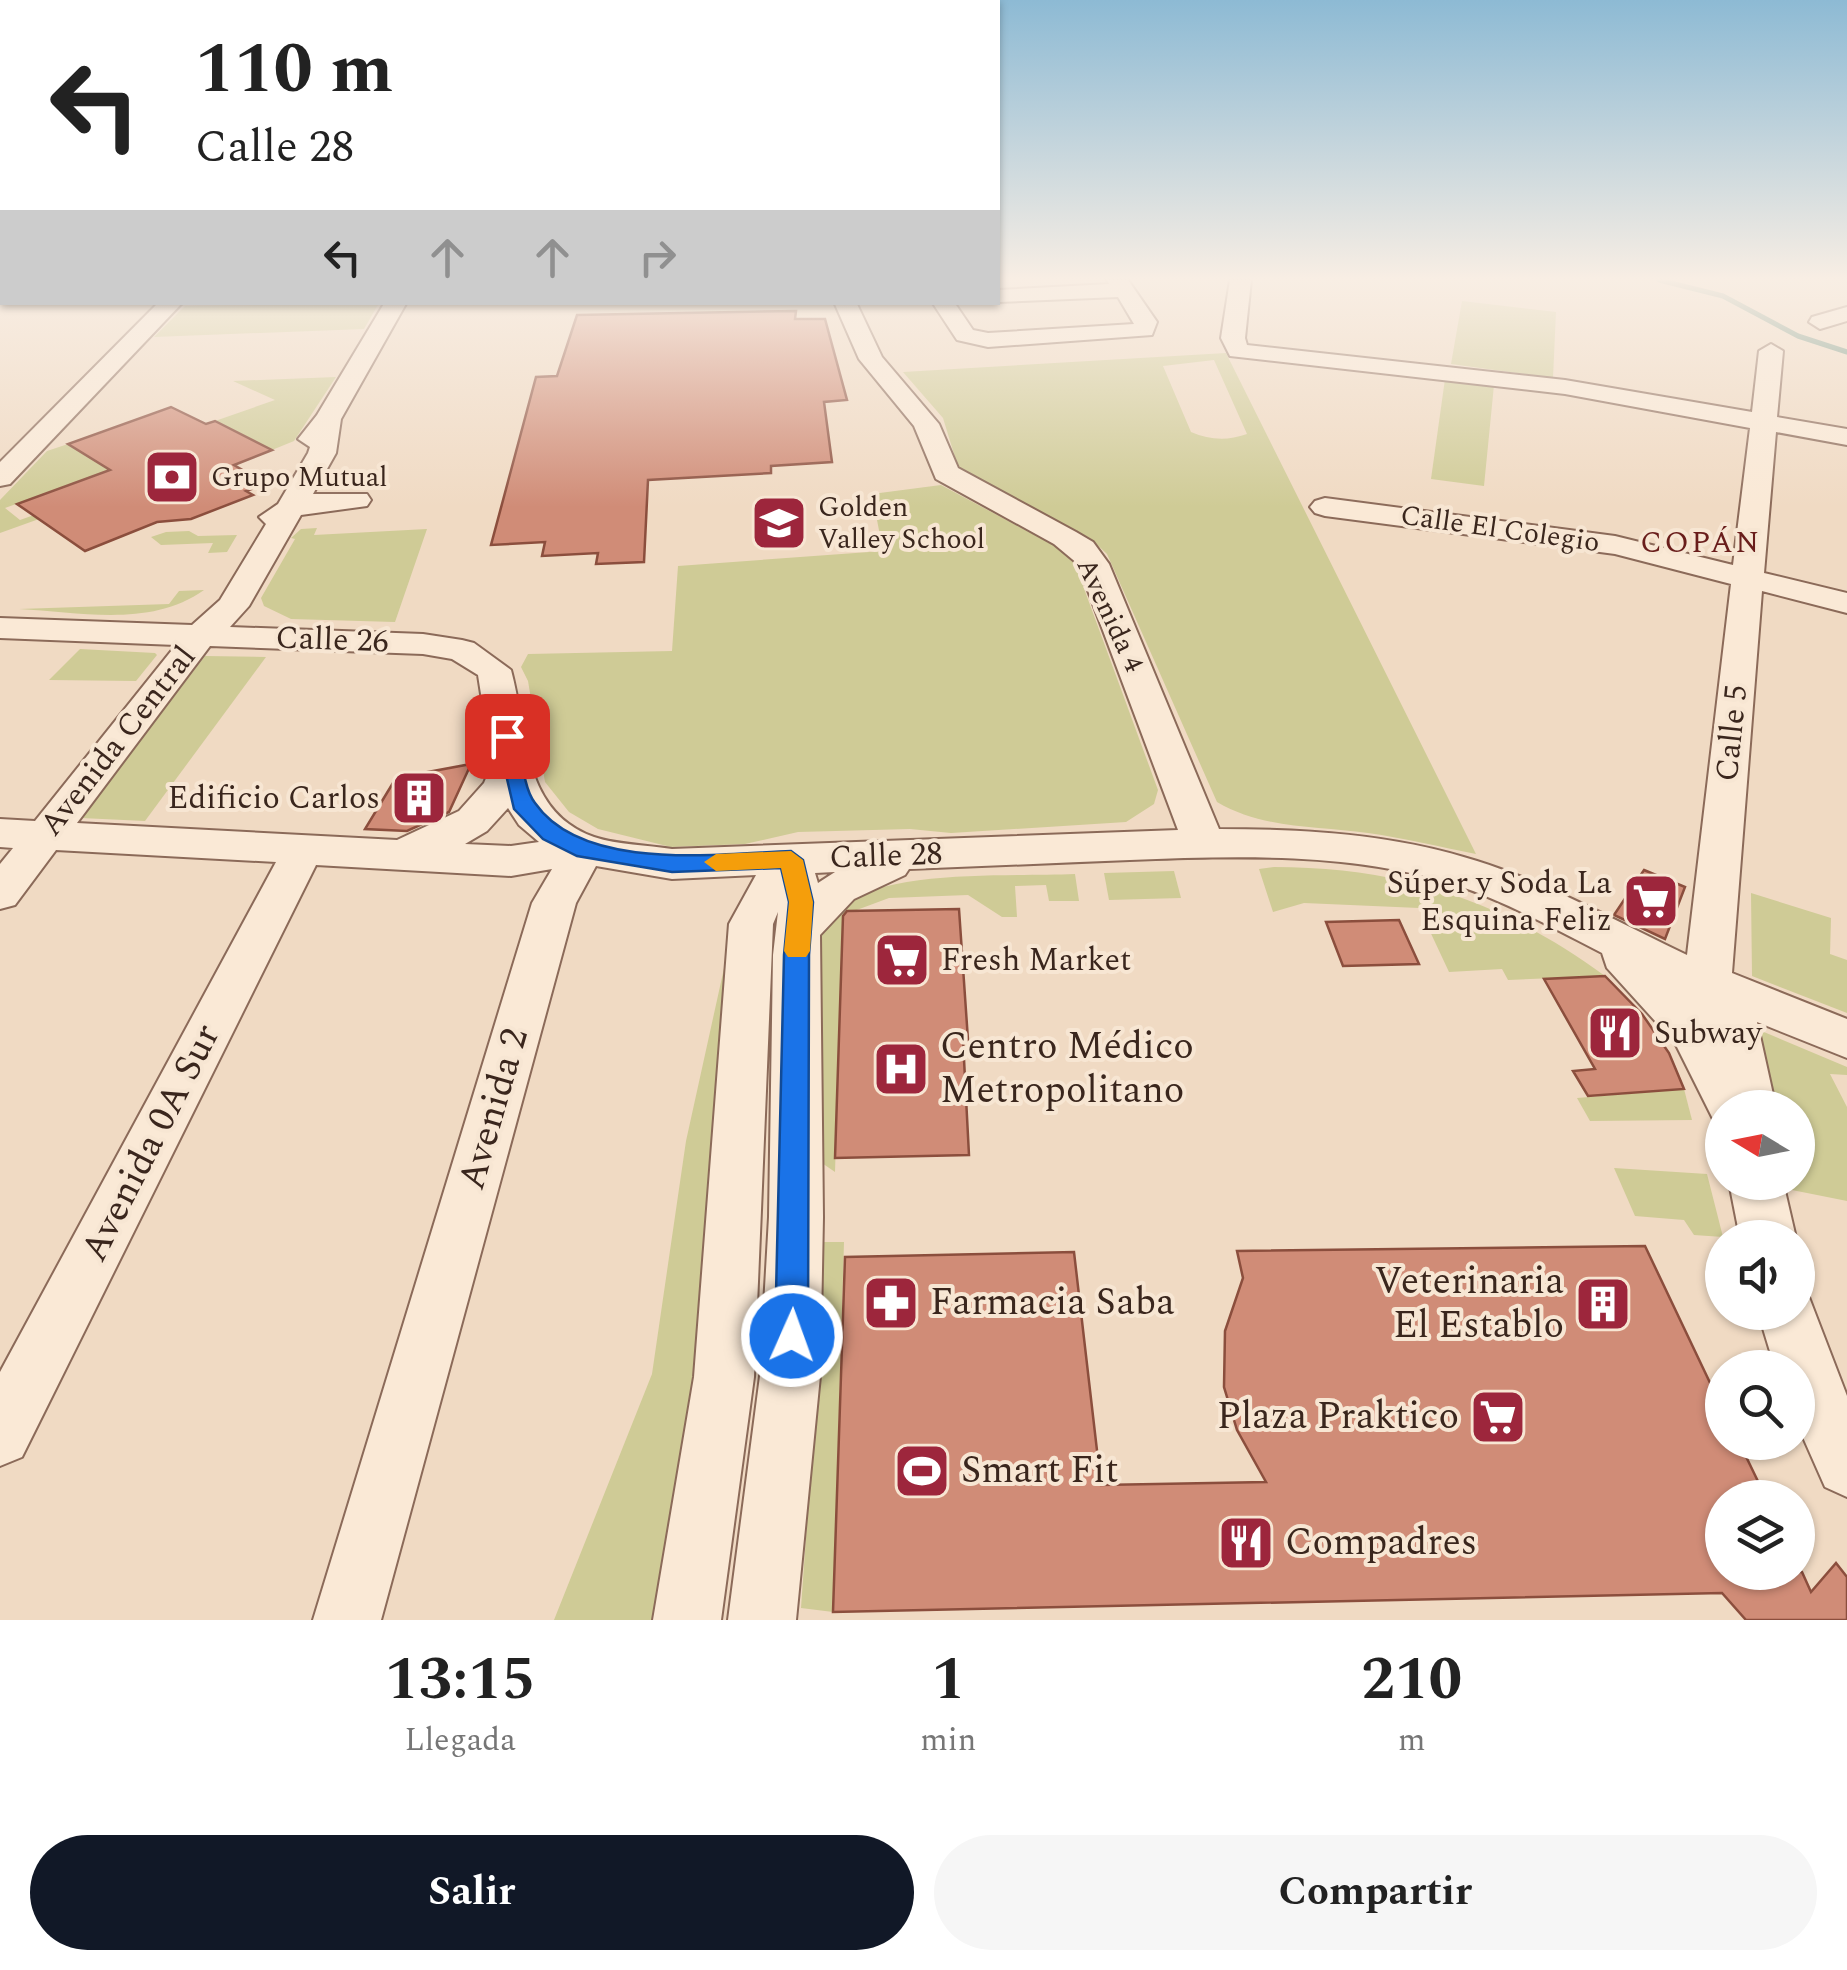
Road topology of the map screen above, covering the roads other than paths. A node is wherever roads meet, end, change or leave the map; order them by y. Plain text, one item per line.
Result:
1 (120, 356) edge
2 (365, 356) edge
3 (870, 356) edge
4 (1281, 356) edge
5 (1770, 356) edge
6 (1763, 421) junction
7 (320, 433) junction
8 (1847, 438) edge
9 (299, 474) junction
10 (0, 478) edge
11 (357, 502) junction
12 (291, 506) junction
13 (1326, 507) dead end
14 (1748, 576) junction
15 (1847, 603) edge
16 (229, 605) junction
17 (0, 628) edge
18 (91, 630) junction
19 (511, 764) junction
20 (1186, 794) junction
21 (0, 833) edge
22 (44, 835) junction
23 (1277, 843) junction
24 (1204, 844) junction
25 (1116, 847) junction
26 (302, 850) junction
27 (585, 850) junction
28 (400, 855) junction
29 (916, 855) junction
30 (791, 860) junction
31 (672, 864) junction
32 (0, 894) edge
33 (1580, 924) junction
34 (776, 926) junction
35 (1731, 1000) junction
36 (1847, 1039) edge
37 (1724, 1090) edge
38 (1748, 1090) edge
39 (1794, 1330) edge
40 (0, 1436) edge
41 (1847, 1465) edge
42 (348, 1620) edge
43 (687, 1620) edge
44 (762, 1620) edge

1 - 10 street
2 - 7 street, Avenida Central
3 - 20 street, Avenida 4
4 - 6 street
5 - 6 street, Calle 5
6 - 8 street
6 - 14 street, Calle 5
7 - 9 street, Avenida Central
7 - 11 street
9 - 12 street, Avenida Central
9 - 16 street, Avenida Central
11 - 12 street
11 - 16 street
12 - 16 street, Avenida Central
12 - 16 street
13 - 14 street, Calle El Colegio
14 - 15 street, Calle El Colegio
14 - 35 street, Calle 5
16 - 18 street, Calle 26
16 - 18 street
16 - 19 street, Calle 26
16 - 22 street, Avenida Central
17 - 18 street
19 - 27 street
19 - 28 street
20 - 23 street
20 - 24 street, Avenida 4
20 - 25 street
21 - 22 street, Calle 28
22 - 26 street, Calle 28
22 - 32 street, Avenida Central
23 - 24 street, Calle 28
23 - 33 street, Calle 28
24 - 25 street, Calle 28
25 - 29 street, Calle 28
26 - 28 street, Calle 28
26 - 40 street, Avenida 0A Sur
27 - 28 street, Calle 28
27 - 31 street, Calle 28
27 - 42 street, Avenida 2
29 - 30 street, Calle 28
29 - 34 street
30 - 31 street, Calle 28
30 - 34 street
31 - 34 street
33 - 35 street
33 - 37 street
34 - 43 street
34 - 44 street
35 - 36 street
35 - 38 street, Calle 5
39 - 41 street

